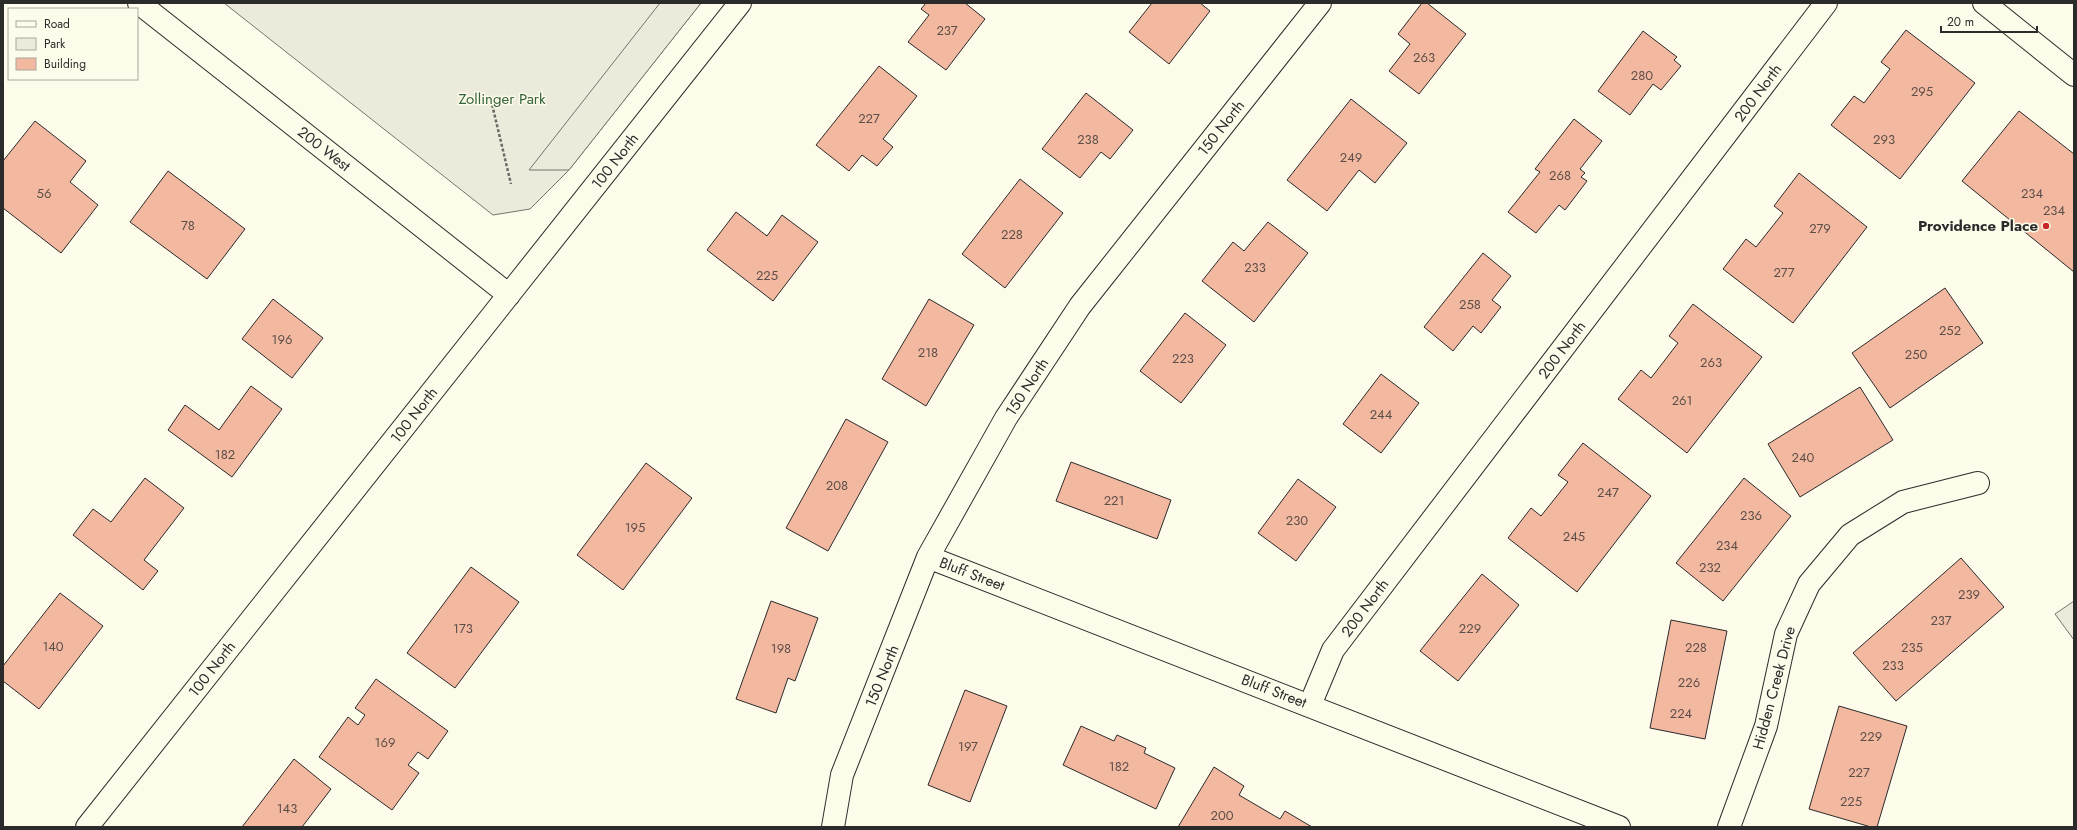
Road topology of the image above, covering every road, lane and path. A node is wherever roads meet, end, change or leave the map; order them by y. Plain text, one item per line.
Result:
1 (139, 3) edge
2 (740, 3) edge
3 (1320, 3) edge
4 (1826, 3) edge
5 (1984, 3) edge
6 (2074, 75) edge
7 (491, 100) dead end
8 (511, 184) dead end
9 (509, 295) junction
10 (1978, 483) dead end
11 (928, 557) junction
12 (1310, 705) junction
13 (87, 827) edge
14 (833, 827) edge
15 (1619, 827) edge
16 (1729, 827) edge

1 - 9 street, 200 West
2 - 9 street, 100 North
3 - 11 street, 150 North
4 - 12 street, 200 North
5 - 6 street
7 - 8 path
9 - 13 street, 100 North
10 - 16 street, Hidden Creek Drive
11 - 12 street, Bluff Street
11 - 14 street, 150 North
12 - 15 street, Bluff Street

